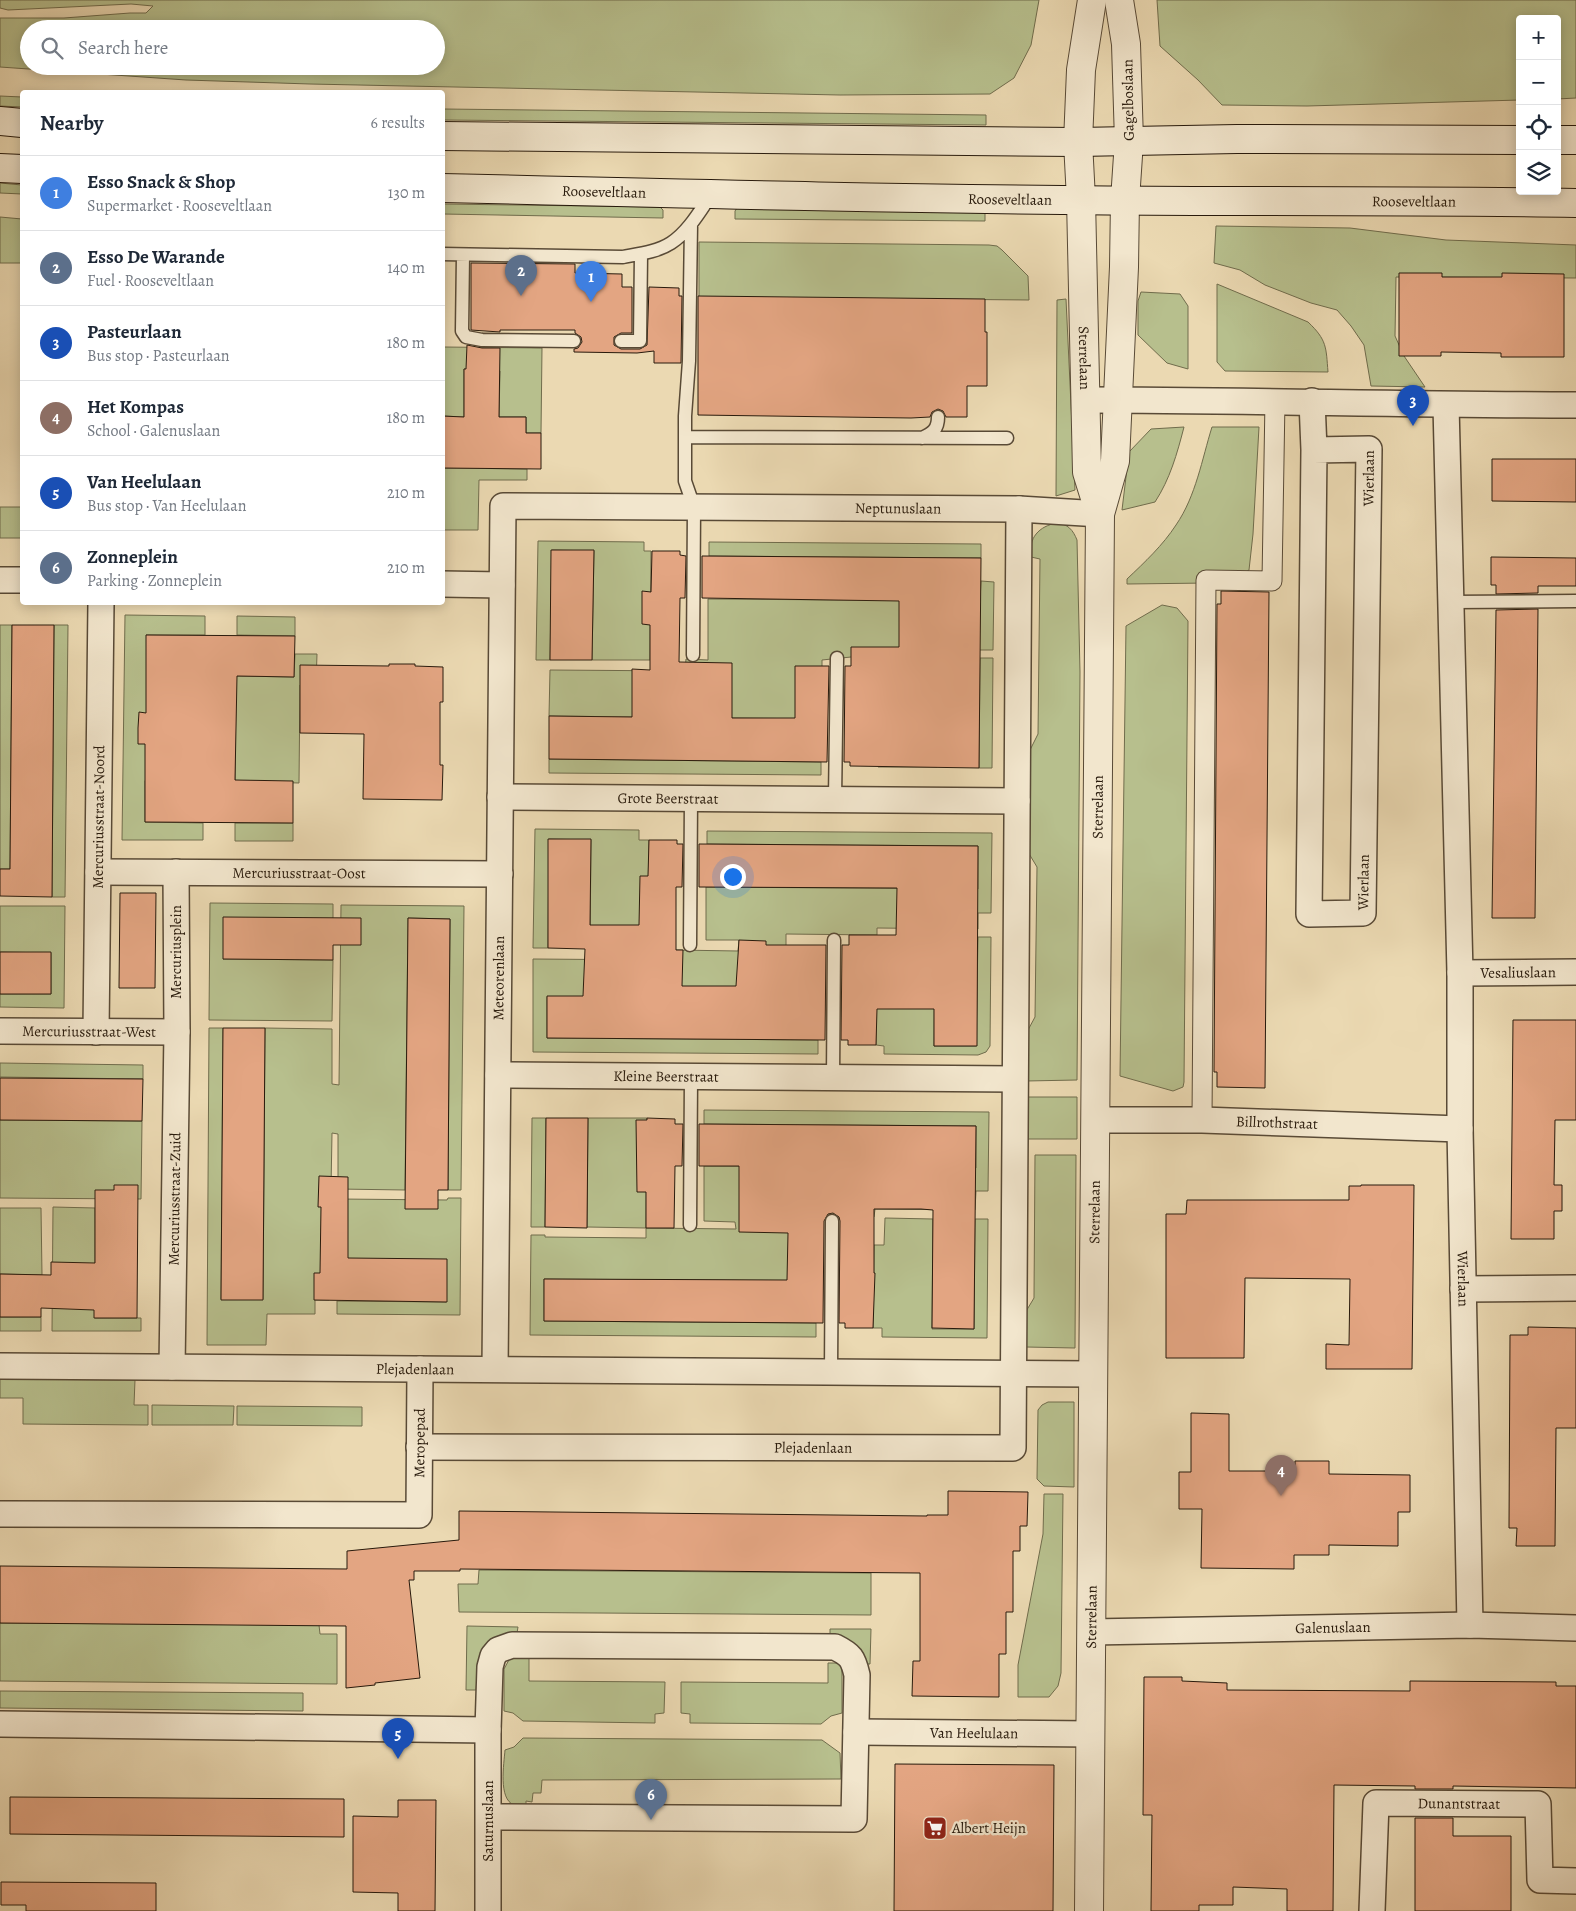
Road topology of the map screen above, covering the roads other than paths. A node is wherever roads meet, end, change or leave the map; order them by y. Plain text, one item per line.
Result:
1 (1092, 0) edge
2 (1119, 0) edge
3 (0, 121) edge
4 (20, 123) edge
5 (445, 136) edge
6 (1516, 140) edge
7 (1561, 140) edge
8 (1576, 140) edge
9 (1129, 141) junction
10 (1078, 142) junction
11 (0, 168) edge
12 (20, 169) edge
13 (445, 188) edge
14 (711, 195) junction
15 (1081, 199) junction
16 (1125, 200) junction
17 (1576, 203) edge
18 (691, 224) junction
19 (445, 254) edge
20 (463, 254) junction
21 (641, 254) junction
22 (574, 341) dead end
23 (621, 341) dead end
24 (1084, 400) junction
25 (1119, 400) junction
26 (1275, 400) junction
27 (1312, 402) junction
28 (1446, 404) junction
29 (1576, 404) edge
30 (938, 417) dead end
31 (685, 437) junction
32 (922, 438) junction
33 (1006, 438) dead end
34 (1314, 450) junction
35 (694, 507) junction
36 (1019, 509) junction
37 (1100, 514) junction
38 (0, 580) edge
39 (20, 580) edge
40 (445, 584) edge
41 (502, 585) junction
42 (1576, 601) edge
43 (1451, 602) junction
44 (100, 605) edge
45 (694, 655) dead end
46 (837, 658) dead end
47 (500, 797) junction
48 (691, 798) junction
49 (835, 799) junction
50 (1017, 801) junction
51 (98, 872) junction
52 (176, 872) junction
53 (500, 874) junction
54 (834, 940) dead end
55 (690, 945) dead end
56 (1576, 972) edge
57 (1460, 973) junction
58 (0, 1031) edge
59 (96, 1032) junction
60 (177, 1032) junction
61 (498, 1075) junction
62 (691, 1077) junction
63 (833, 1078) junction
64 (1014, 1079) junction
65 (1096, 1120) junction
66 (1202, 1120) junction
67 (1460, 1129) junction
68 (832, 1222) dead end
69 (690, 1225) dead end
70 (1576, 1288) edge
71 (1463, 1289) junction
72 (0, 1366) edge
73 (172, 1367) junction
74 (420, 1369) junction
75 (495, 1369) junction
76 (831, 1372) junction
77 (1014, 1374) junction
78 (1093, 1374) junction
79 (419, 1447) junction
80 (0, 1514) edge
81 (1470, 1625) junction
82 (1576, 1628) edge
83 (1091, 1632) junction
84 (0, 1724) edge
85 (488, 1730) junction
86 (856, 1732) junction
87 (1091, 1734) junction
88 (488, 1817) junction
89 (1576, 1881) edge
90 (488, 1911) edge
91 (1089, 1911) edge
92 (1372, 1911) edge

1 - 10 street
2 - 9 street, Gagelboslaan
3 - 4 street
5 - 10 street
6 - 9 street
7 - 8 street
9 - 10 street
9 - 16 street, Gagelboslaan
10 - 15 street
11 - 12 street
13 - 14 street, Rooseveltlaan
14 - 15 street, Rooseveltlaan
14 - 18 lane
15 - 16 street, Rooseveltlaan
15 - 24 street, Sterrelaan
16 - 17 street, Rooseveltlaan
16 - 25 street, Sterrelaan
18 - 21 lane
18 - 31 lane
19 - 20 lane
20 - 21 lane
20 - 22 lane
21 - 23 lane
24 - 25 street
24 - 37 street, Sterrelaan
25 - 26 street
25 - 37 street, Sterrelaan
26 - 27 street
26 - 66 street
27 - 28 street
27 - 34 street, Wierlaan
28 - 29 street
28 - 43 street, Wierlaan
30 - 32 lane
31 - 32 lane
31 - 35 lane
32 - 33 lane
34 - 34 street, Wierlaan
35 - 36 street, Neptunuslaan
35 - 41 street, Neptunuslaan
35 - 45 lane
36 - 37 street, Neptunuslaan
36 - 50 street
37 - 65 street, Sterrelaan
38 - 39 street
40 - 41 street
41 - 47 street, Meteorenlaan
42 - 43 lane
43 - 57 street, Wierlaan
44 - 51 street, Mercuriusstraat-Noord
46 - 49 lane
47 - 48 street, Grote Beerstraat
47 - 53 street, Meteorenlaan
48 - 49 street, Grote Beerstraat
48 - 55 lane
49 - 50 street, Grote Beerstraat
50 - 64 street
51 - 52 street, Mercuriusstraat-Oost
51 - 59 street, Mercuriusstraat-Noord
52 - 53 street, Mercuriusstraat-Oost
52 - 60 street, Mercuriusplein
53 - 61 street, Meteorenlaan
54 - 63 lane
56 - 57 street, Vesaliuslaan
57 - 67 street, Wierlaan
58 - 59 street, Mercuriusstraat-West
59 - 60 street, Mercuriusstraat-West
60 - 73 street, Mercuriusstraat-Zuid
61 - 62 street, Kleine Beerstraat
61 - 75 street, Meteorenlaan
62 - 63 street, Kleine Beerstraat
62 - 69 lane
63 - 64 street, Kleine Beerstraat
64 - 77 street
65 - 66 street, Billrothstraat
65 - 78 street, Sterrelaan
66 - 67 street, Billrothstraat
67 - 71 street, Wierlaan
68 - 76 lane
70 - 71 street
71 - 81 street, Wierlaan
72 - 73 street, Plejadenlaan
73 - 74 street, Plejadenlaan
74 - 75 street, Plejadenlaan
74 - 79 street, Meropepad
75 - 76 street, Plejadenlaan
76 - 77 street, Plejadenlaan
77 - 78 street, Plejadenlaan
77 - 79 street, Plejadenlaan
78 - 83 street, Sterrelaan
79 - 80 street, Meropepad
81 - 82 street, Galenuslaan
81 - 83 street, Galenuslaan
83 - 87 street, Sterrelaan
84 - 85 street
85 - 86 street, Saturnuslaan
85 - 88 street, Saturnuslaan
86 - 87 street, Van Heelulaan
86 - 88 street, Saturnuslaan
87 - 91 street, Sterrelaan
88 - 90 street, Saturnuslaan
89 - 92 street, Dunantstraat

